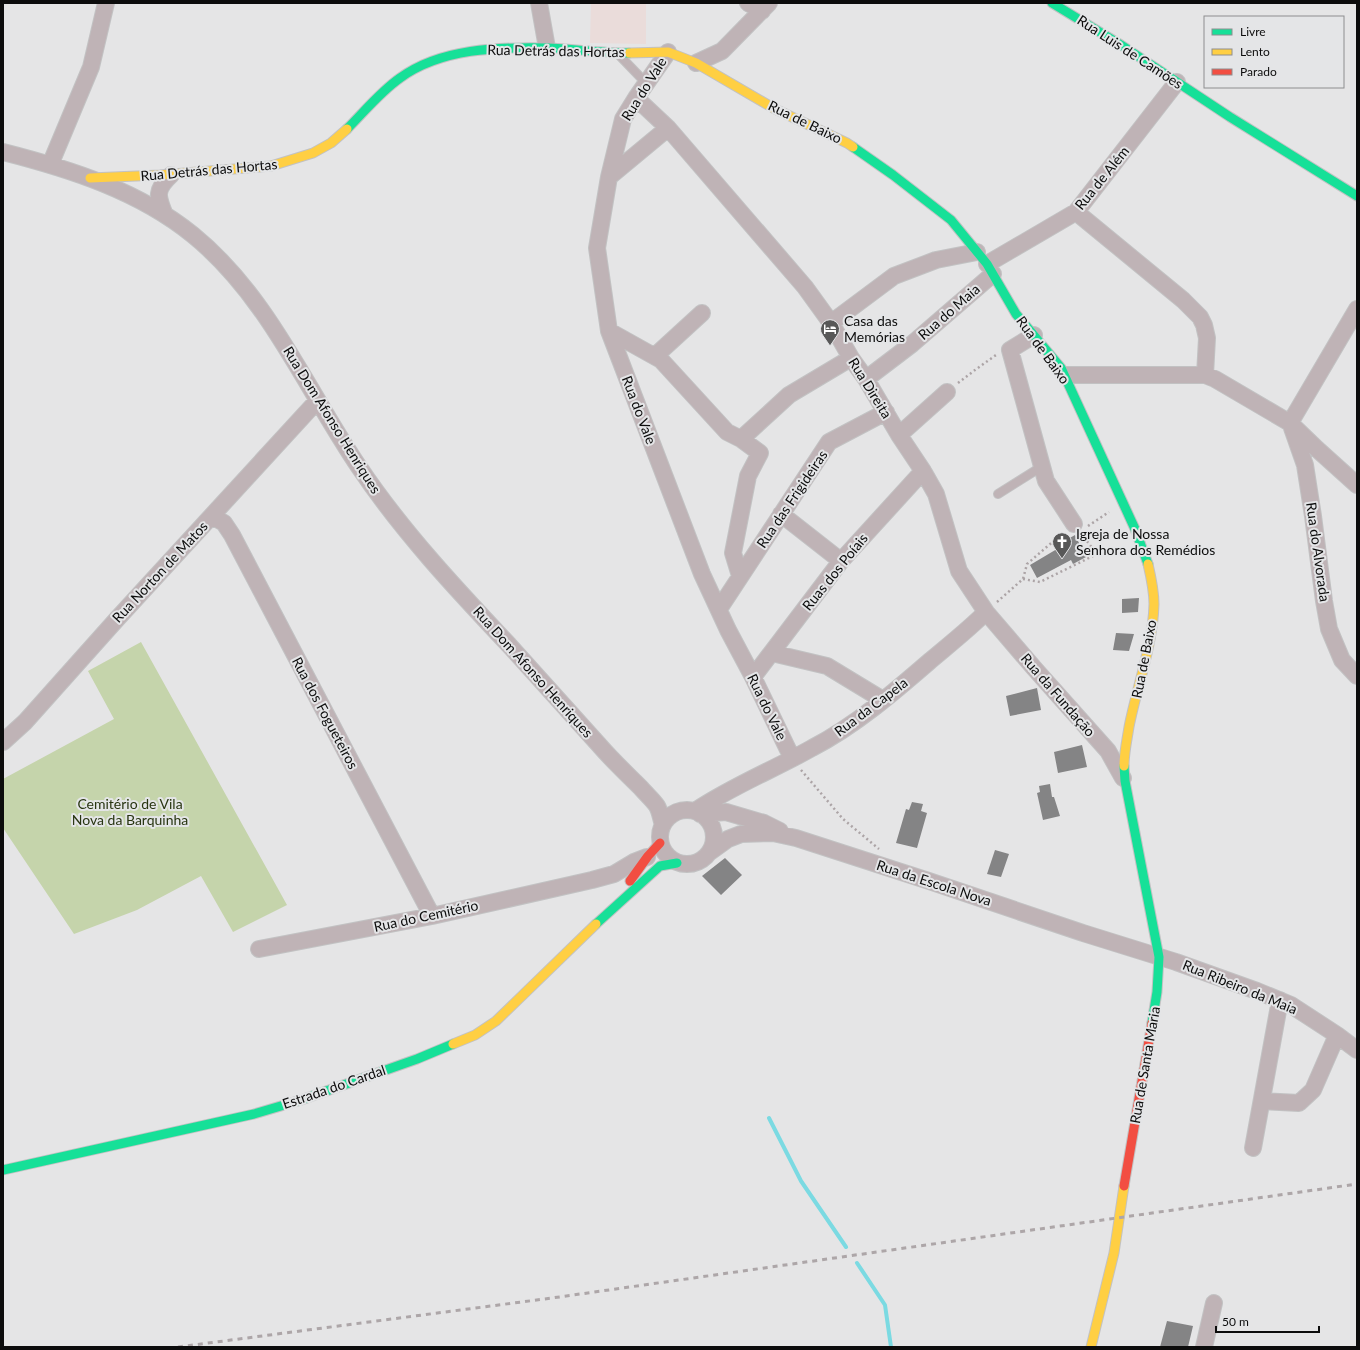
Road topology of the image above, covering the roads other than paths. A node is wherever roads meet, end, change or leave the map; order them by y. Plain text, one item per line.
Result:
1 (106, 3) edge
2 (539, 3) edge
3 (748, 3) edge
4 (1052, 3) edge
5 (766, 7) edge
6 (547, 48) junction
7 (668, 52) junction
8 (617, 53) junction
9 (696, 63) junction
10 (1177, 82) junction
11 (646, 83) junction
12 (636, 98) junction
13 (668, 128) junction
14 (3, 152) edge
15 (50, 165) junction
16 (170, 174) junction
17 (609, 177) junction
18 (90, 178) junction
19 (1357, 196) edge
20 (1076, 212) junction
21 (165, 215) junction
22 (986, 263) junction
23 (702, 313) dead end
24 (1356, 313) edge
25 (831, 323) junction
26 (609, 331) junction
27 (1034, 335) junction
28 (655, 356) junction
29 (851, 358) junction
30 (1064, 375) junction
31 (1205, 375) junction
32 (866, 379) junction
33 (947, 392) road end
34 (317, 401) junction
35 (886, 412) junction
36 (1290, 423) junction
37 (898, 434) junction
38 (741, 439) junction
39 (1041, 466) junction
40 (923, 471) junction
41 (1357, 485) edge
42 (998, 494) dead end
43 (781, 514) junction
44 (212, 516) junction
45 (1080, 528) road end
46 (841, 561) junction
47 (740, 576) junction
48 (719, 609) junction
49 (986, 612) junction
50 (772, 652) junction
51 (1357, 676) edge
52 (753, 677) junction
53 (883, 700) junction
54 (3, 742) edge
55 (792, 758) junction
56 (1125, 781) junction
57 (743, 782) junction
58 (646, 793) junction
59 (694, 812) junction
60 (726, 812) junction
61 (662, 838) junction
62 (796, 838) junction
63 (710, 852) junction
64 (648, 856) junction
65 (677, 863) junction
66 (592, 880) junction
67 (615, 906) junction
68 (432, 916) junction
69 (259, 949) dead end
70 (1159, 957) junction
71 (1280, 1000) junction
72 (1337, 1035) junction
73 (1357, 1050) edge
74 (1262, 1102) junction
75 (1252, 1148) dead end
76 (3, 1170) edge
77 (1214, 1303) dead end
78 (1091, 1347) edge
79 (1204, 1347) edge

1 - 15 street
2 - 6 street
3 - 5 street
4 - 10 street, Rua Luis de Camões
5 - 9 street
6 - 8 street, Rua Detrás das Hortas
6 - 16 street, Rua Detrás das Hortas
7 - 8 street, Rua Detrás das Hortas
7 - 9 street, Rua Detrás das Hortas
7 - 11 street, Rua do Vale
8 - 11 lane
9 - 22 street, Rua de Baixo
10 - 19 street, Rua Luis de Camões
10 - 20 street, Rua de Além
11 - 12 street, Rua do Vale
12 - 13 street, Rua Direita
12 - 17 street, Rua do Vale
13 - 17 street
13 - 25 street, Rua Direita
14 - 15 street, Rua Dom Afonso Henriques
15 - 18 street, Rua Dom Afonso Henriques
16 - 18 street, Rua Detrás das Hortas
16 - 21 street
17 - 26 street, Rua do Vale
18 - 21 street, Rua Dom Afonso Henriques
20 - 22 street, Rua de Além
20 - 31 street
21 - 34 street, Rua Dom Afonso Henriques
22 - 25 street
22 - 27 street, Rua de Baixo
22 - 32 street, Rua do Maia
23 - 28 street
24 - 36 street
25 - 29 street, Rua Direita
26 - 28 street
26 - 48 street, Rua do Vale
27 - 30 street, Rua de Baixo
27 - 39 street
28 - 38 street
29 - 32 street, Rua Direita
29 - 38 street
30 - 31 street
30 - 56 street, Rua de Baixo
31 - 36 street
32 - 35 street, Rua Direita
33 - 37 street
34 - 44 street, Rua Norton de Matos
34 - 58 street, Rua Dom Afonso Henriques
35 - 37 street, Rua Direita
35 - 43 street, Rua das Frigideiras
36 - 41 street
36 - 51 street, Rua do Alvorada
37 - 40 street, Rua Direita
38 - 47 street
39 - 42 lane
39 - 45 street
40 - 46 street, Ruas dos Poíais
40 - 49 street, Rua Direita
43 - 46 street
43 - 47 street, Rua das Frigideiras
44 - 54 street, Rua Norton de Matos
44 - 68 street, Rua dos Fogueteiros
46 - 50 street, Ruas dos Poíais
47 - 48 street, Rua das Frigideiras
48 - 52 street, Rua do Vale
49 - 53 street, Rua da Capela
49 - 56 street, Rua da Fundação
50 - 52 street, Ruas dos Poíais
50 - 53 street
52 - 55 street, Rua do Vale
53 - 55 street, Rua da Capela
55 - 57 street, Rua da Capela
56 - 70 street, Rua de Santa Maria
57 - 59 street, Rua da Capela
57 - 60 street, Rua da Capela
58 - 59 street, Rua Dom Afonso Henriques
58 - 61 street, Rua Dom Afonso Henriques
59 - 60 street
59 - 61 street
59 - 63 street
60 - 62 street
61 - 64 street, Rua do Cemitério
61 - 65 street
61 - 66 street, Rua do Cemitério
62 - 63 street, Rua da Escola Nova
62 - 70 street, Rua da Escola Nova
63 - 65 street
64 - 66 street, Rua do Cemitério
64 - 67 street, Estrada do Cardal
65 - 67 street, Estrada do Cardal
66 - 68 street, Rua do Cemitério
67 - 76 street, Estrada do Cardal
68 - 69 street, Rua do Cemitério
70 - 71 street, Rua Ribeiro da Maia
70 - 78 street, Rua de Santa Maria
71 - 72 street, Rua Ribeiro da Maia
71 - 74 street
72 - 73 street, Rua Ribeiro da Maia
72 - 74 street
74 - 75 street
77 - 79 street

